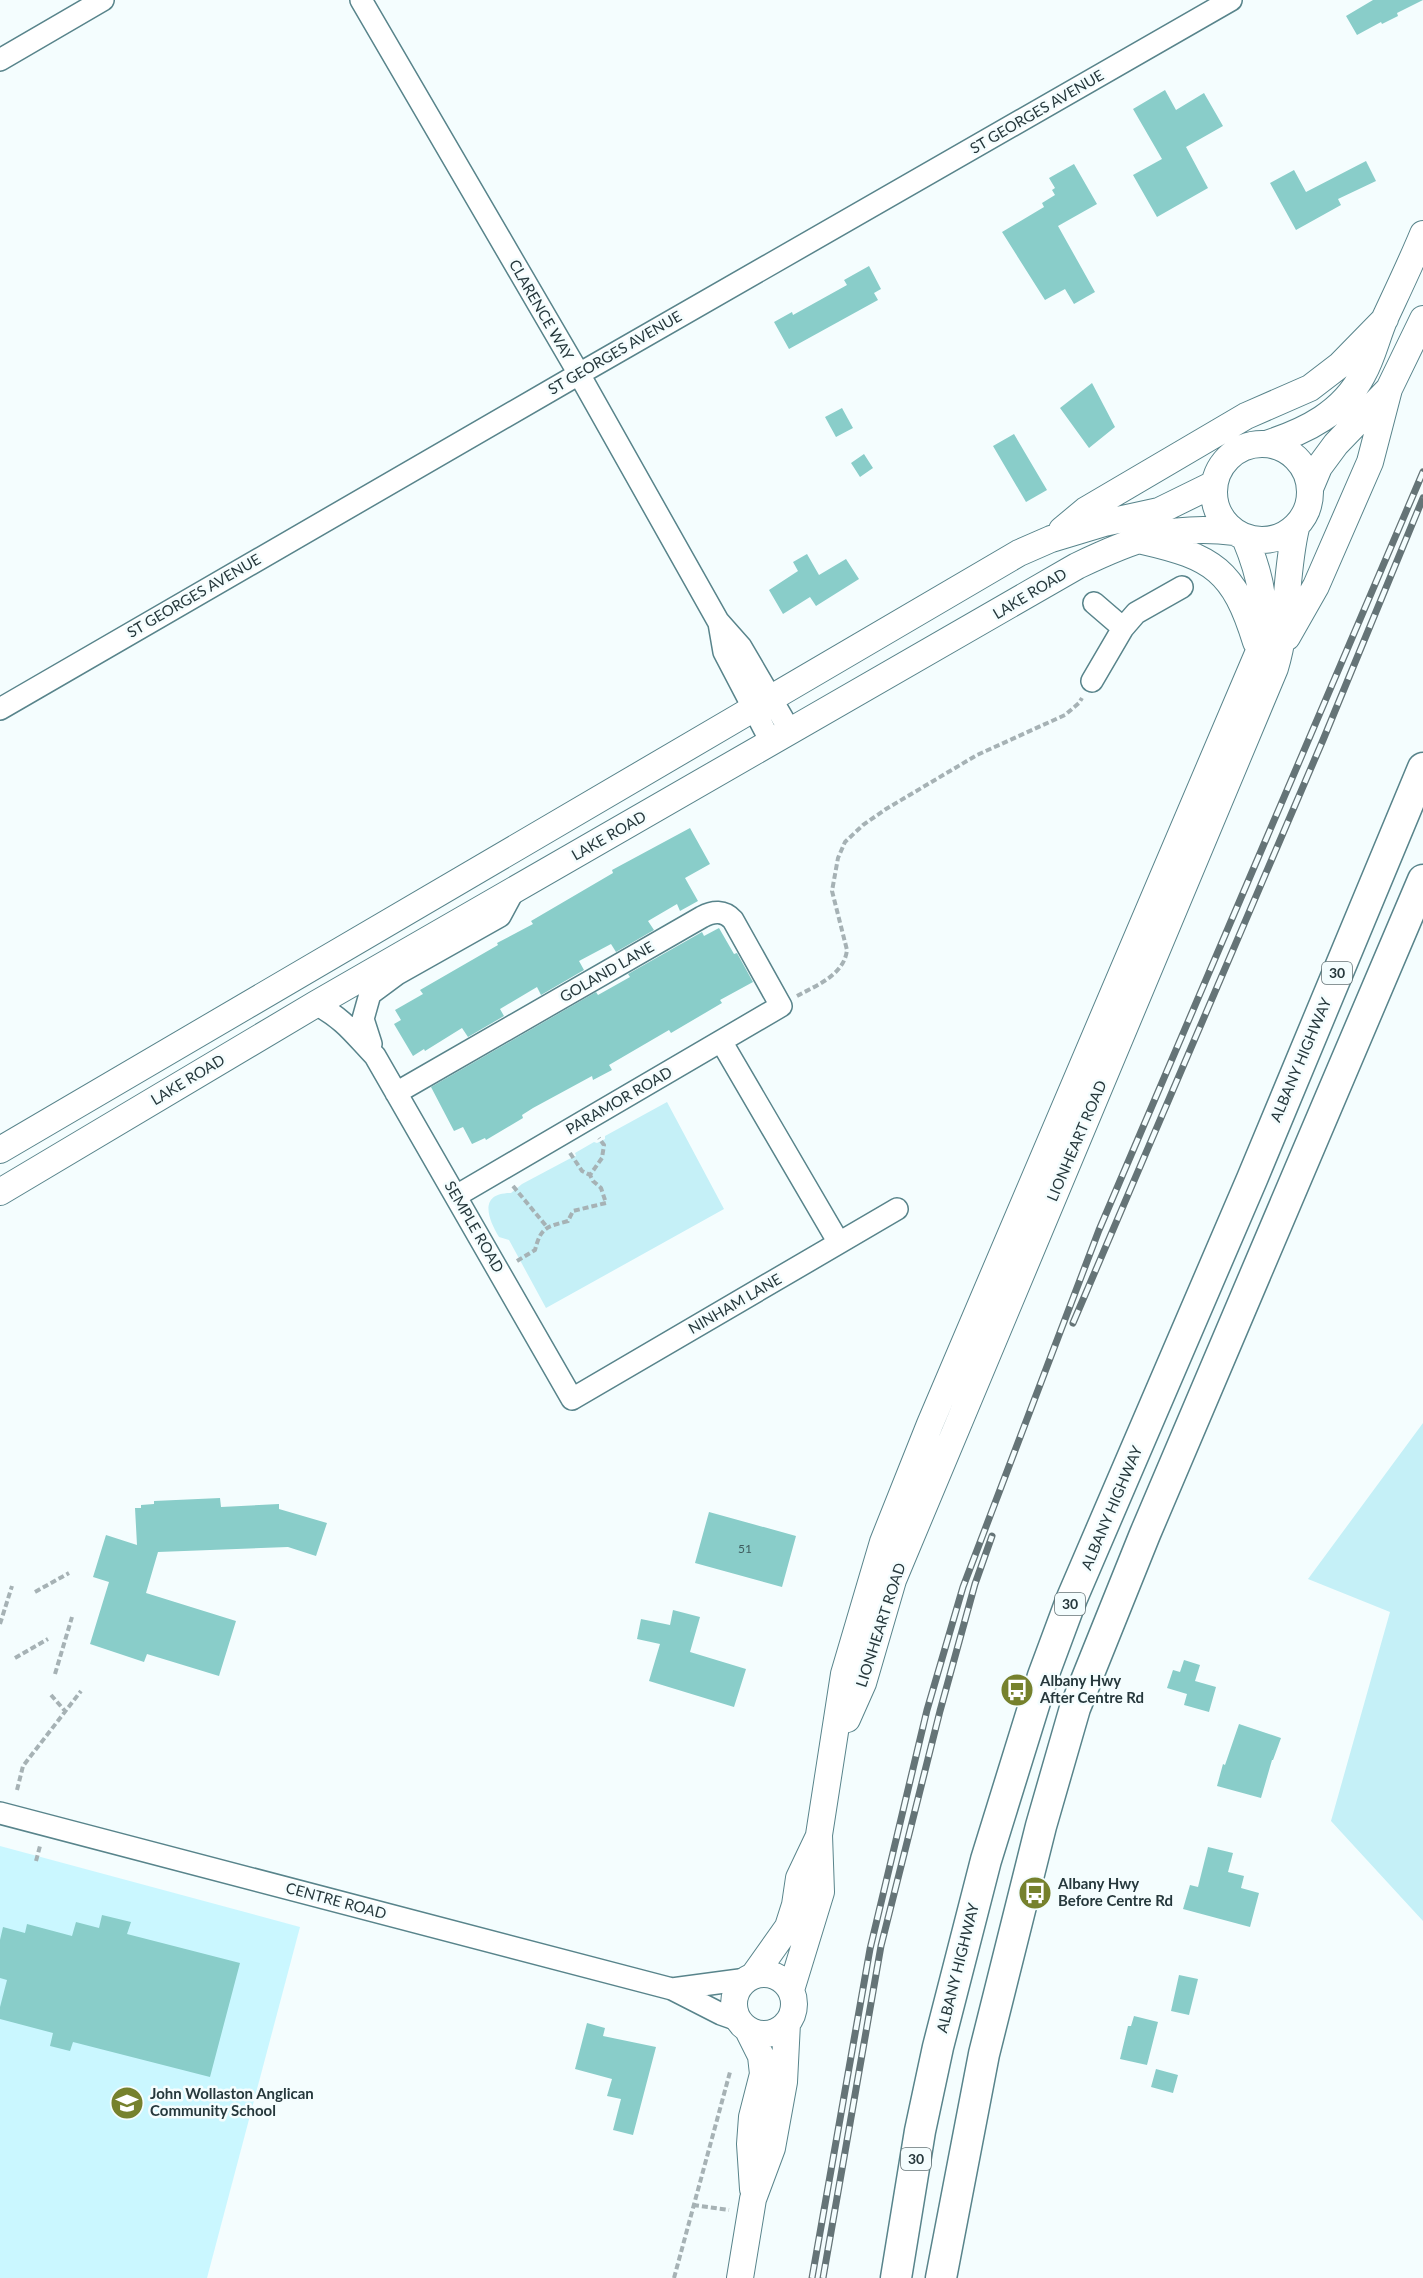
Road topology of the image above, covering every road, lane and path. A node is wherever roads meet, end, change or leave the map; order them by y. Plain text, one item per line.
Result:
1 (102, 0) edge
2 (361, 0) edge
3 (1231, 0) edge
4 (0, 60) edge
5 (1423, 234) edge
6 (1385, 319) junction
7 (1423, 319) edge
8 (579, 374) junction
9 (1389, 389) junction
10 (1266, 444) junction
11 (1214, 484) junction
12 (1311, 486) junction
13 (1296, 528) junction
14 (1240, 535) junction
15 (1051, 539) junction
16 (1138, 540) junction
17 (1182, 587) dead end
18 (1094, 603) dead end
19 (1123, 628) junction
20 (1271, 647) junction
21 (1092, 681) joint
22 (762, 704) junction
23 (0, 709) edge
24 (781, 737) junction
25 (1423, 768) edge
26 (1423, 880) edge
27 (514, 890) junction
28 (316, 1004) junction
29 (781, 1006) junction
30 (721, 1041) junction
31 (375, 1056) junction
32 (396, 1093) junction
33 (599, 1138) dead end
34 (0, 1150) edge
35 (570, 1153) dead end
36 (590, 1175) junction
37 (1252, 1179) junction
38 (513, 1186) dead end
39 (0, 1192) edge
40 (1291, 1192) junction
41 (456, 1196) junction
42 (897, 1209) dead end
43 (547, 1227) junction
44 (839, 1243) junction
45 (517, 1261) dead end
46 (573, 1399) joint
47 (69, 1573) dead end
48 (12, 1586) dead end
49 (35, 1592) dead end
50 (72, 1617) dead end
51 (0, 1624) edge
52 (48, 1639) dead end
53 (15, 1658) dead end
54 (55, 1674) dead end
55 (81, 1691) dead end
56 (51, 1695) dead end
57 (65, 1711) junction
58 (17, 1790) dead end
59 (0, 1813) edge
60 (819, 1835) junction
61 (40, 1846) dead end
62 (36, 1861) dead end
63 (751, 1977) junction
64 (672, 1989) junction
65 (791, 1990) junction
66 (788, 2023) junction
67 (743, 2025) junction
68 (938, 2047) junction
69 (984, 2054) junction
70 (730, 2072) dead end
71 (693, 2205) junction
72 (752, 2206) junction
73 (674, 2278) edge
74 (740, 2278) edge
75 (896, 2278) edge
76 (941, 2278) edge

1 - 4 street
2 - 8 street, CLARENCE WAY
3 - 8 street, ST GEORGES AVENUE
5 - 6 main road
6 - 10 main road
6 - 15 main road
7 - 9 main road
8 - 22 street, CLARENCE WAY
8 - 23 street, ST GEORGES AVENUE
9 - 12 main road
9 - 20 main road
10 - 11 main road
10 - 12 main road
11 - 14 main road
11 - 15 main road
12 - 13 main road
13 - 14 main road
13 - 20 main road, LIONHEART ROAD
14 - 16 main road, LAKE ROAD
14 - 20 main road, LIONHEART ROAD
15 - 22 main road
16 - 20 main road
16 - 24 main road, LAKE ROAD
17 - 19 street
18 - 19 street
19 - 21 street
20 - 60 main road, LIONHEART ROAD
21 - 29 path
22 - 24 street, CLARENCE WAY
22 - 34 main road
24 - 27 main road, LAKE ROAD
25 - 37 highway, ALBANY HIGHWAY / 30
26 - 40 highway
27 - 28 main road, LAKE ROAD
27 - 31 street, SEMPLE ROAD
28 - 31 street, SEMPLE ROAD
28 - 39 main road, LAKE ROAD
29 - 30 street, PARAMOR ROAD
29 - 32 street, GOLAND LANE
30 - 41 street, PARAMOR ROAD
30 - 44 street
31 - 32 street, SEMPLE ROAD
32 - 41 street, SEMPLE ROAD
33 - 36 path
35 - 36 path
36 - 43 path
37 - 40 highway
37 - 68 highway, ALBANY HIGHWAY / 30
38 - 43 path
40 - 69 highway
41 - 46 street, SEMPLE ROAD
42 - 44 street, NINHAM LANE
43 - 45 path
44 - 46 street, NINHAM LANE
47 - 49 path
48 - 51 path
50 - 54 path
52 - 53 path
55 - 57 path
56 - 57 path
57 - 58 path
59 - 64 street, CENTRE ROAD
60 - 63 main road, LIONHEART ROAD
60 - 65 main road, LIONHEART ROAD
61 - 62 path
63 - 64 street, CENTRE ROAD
63 - 65 main road
63 - 67 main road
64 - 67 street, CENTRE ROAD
65 - 66 main road
66 - 67 main road
66 - 72 main road
67 - 72 main road
68 - 69 highway
68 - 75 highway, ALBANY HIGHWAY / 30
69 - 76 highway
70 - 71 path
71 - 72 path
71 - 73 path
72 - 74 main road

